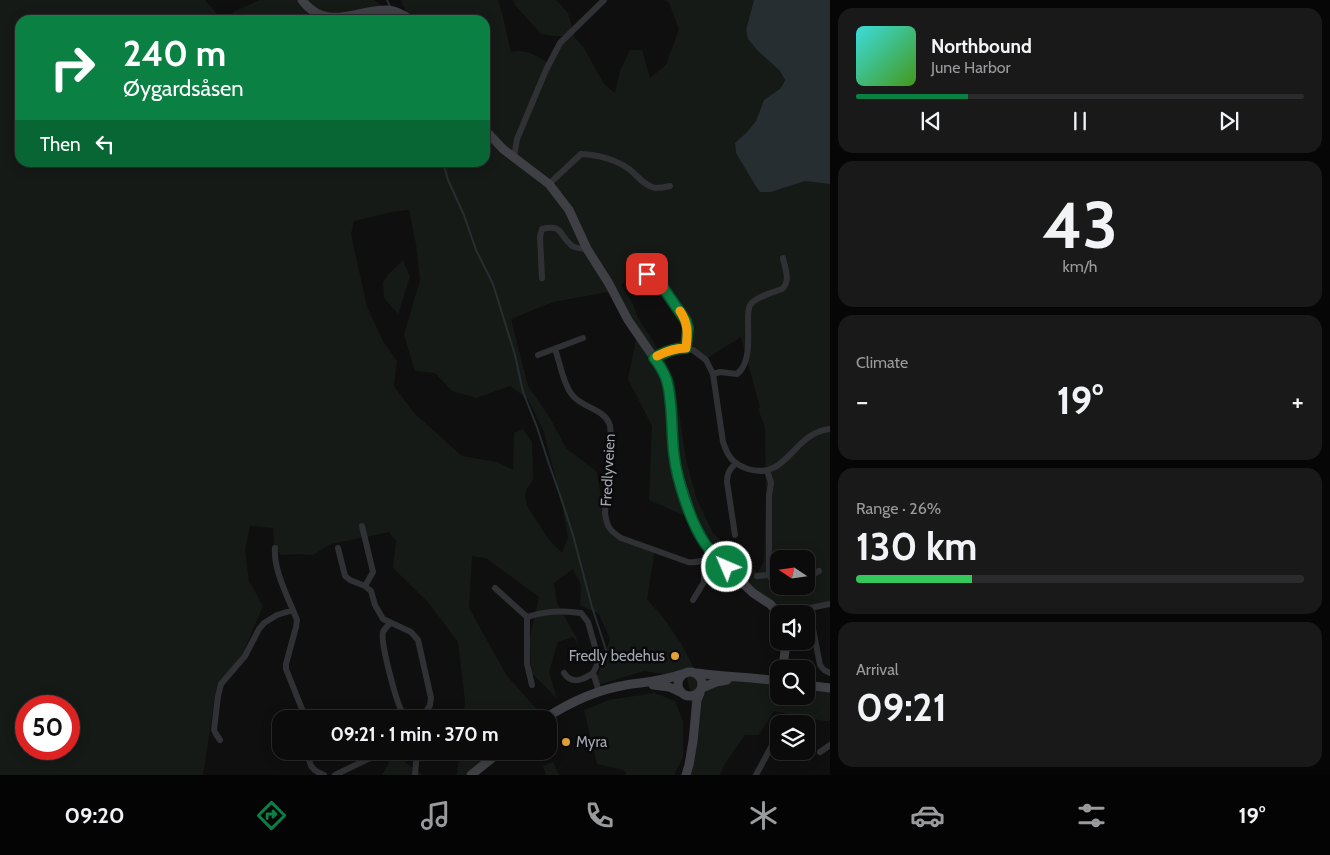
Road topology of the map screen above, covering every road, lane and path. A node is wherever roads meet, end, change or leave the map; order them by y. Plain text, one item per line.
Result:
1 (302, 0) edge
2 (604, 0) edge
3 (321, 15) edge
4 (360, 15) edge
5 (402, 15) edge
6 (490, 135) edge
7 (514, 157) junction
8 (549, 184) junction
9 (670, 186) dead end
10 (587, 249) junction
11 (783, 258) dead end
12 (647, 274) dead end
13 (542, 278) dead end
14 (583, 338) dead end
15 (686, 348) junction
16 (556, 349) junction
17 (538, 355) dead end
18 (654, 358) junction
19 (712, 374) junction
20 (830, 429) edge
21 (735, 464) junction
22 (768, 470) junction
23 (362, 526) dead end
24 (735, 535) dead end
25 (276, 548) dead end
26 (338, 548) dead end
27 (715, 556) junction
28 (704, 561) junction
29 (818, 571) dead end
30 (815, 573) edge
31 (769, 575) joint
32 (758, 576) dead end
33 (365, 586) junction
34 (495, 588) dead end
35 (693, 600) dead end
36 (830, 604) edge
37 (771, 605) edge
38 (815, 607) edge
39 (293, 610) junction
40 (527, 617) junction
41 (390, 623) junction
42 (815, 639) edge
43 (564, 673) dead end
44 (593, 673) junction
45 (697, 673) junction
46 (830, 673) edge
47 (682, 674) junction
48 (750, 677) junction
49 (770, 680) edge
50 (532, 684) dead end
51 (643, 684) junction
52 (815, 686) edge
53 (830, 688) edge
54 (701, 690) junction
55 (599, 691) junction
56 (684, 695) junction
57 (302, 710) edge
58 (402, 710) edge
59 (427, 710) edge
60 (557, 711) edge
61 (220, 740) dead end
62 (693, 741) junction
63 (830, 745) edge
64 (770, 749) edge
65 (820, 752) dead end
66 (310, 760) edge
67 (368, 760) edge
68 (416, 760) edge
69 (490, 760) edge
70 (324, 775) edge
71 (335, 775) edge
72 (415, 775) edge
73 (471, 775) edge
74 (686, 775) edge
75 (756, 775) edge

1 - 3 main road
2 - 7 street
4 - 5 main road
6 - 7 main road
7 - 8 main road
8 - 9 street
8 - 10 main road
10 - 13 street
10 - 18 main road
11 - 19 street
12 - 15 street
14 - 16 street
15 - 18 street
15 - 19 street
16 - 17 street
16 - 28 street, Fredlyveien
18 - 27 main road
19 - 21 street
20 - 22 street
21 - 22 street
21 - 24 street
22 - 31 street
23 - 33 street
25 - 39 street
26 - 33 street
27 - 28 street, Fredlyveien
27 - 37 main road
28 - 35 street
29 - 30 street
31 - 32 street
33 - 41 street
34 - 40 street
36 - 38 street
39 - 57 street
39 - 61 street
40 - 44 street
40 - 50 street
41 - 58 street
41 - 59 street
42 - 46 street
43 - 44 street
44 - 55 street
45 - 47 main road
45 - 48 main road
45 - 54 main road
47 - 51 main road
47 - 56 main road
48 - 49 main road
48 - 54 main road
51 - 55 main road
51 - 56 main road
52 - 53 main road
54 - 56 main road
54 - 62 main road
55 - 60 main road
56 - 62 main road
62 - 74 main road
63 - 65 street
64 - 75 street
66 - 70 street
67 - 71 street
68 - 72 street
69 - 73 main road

